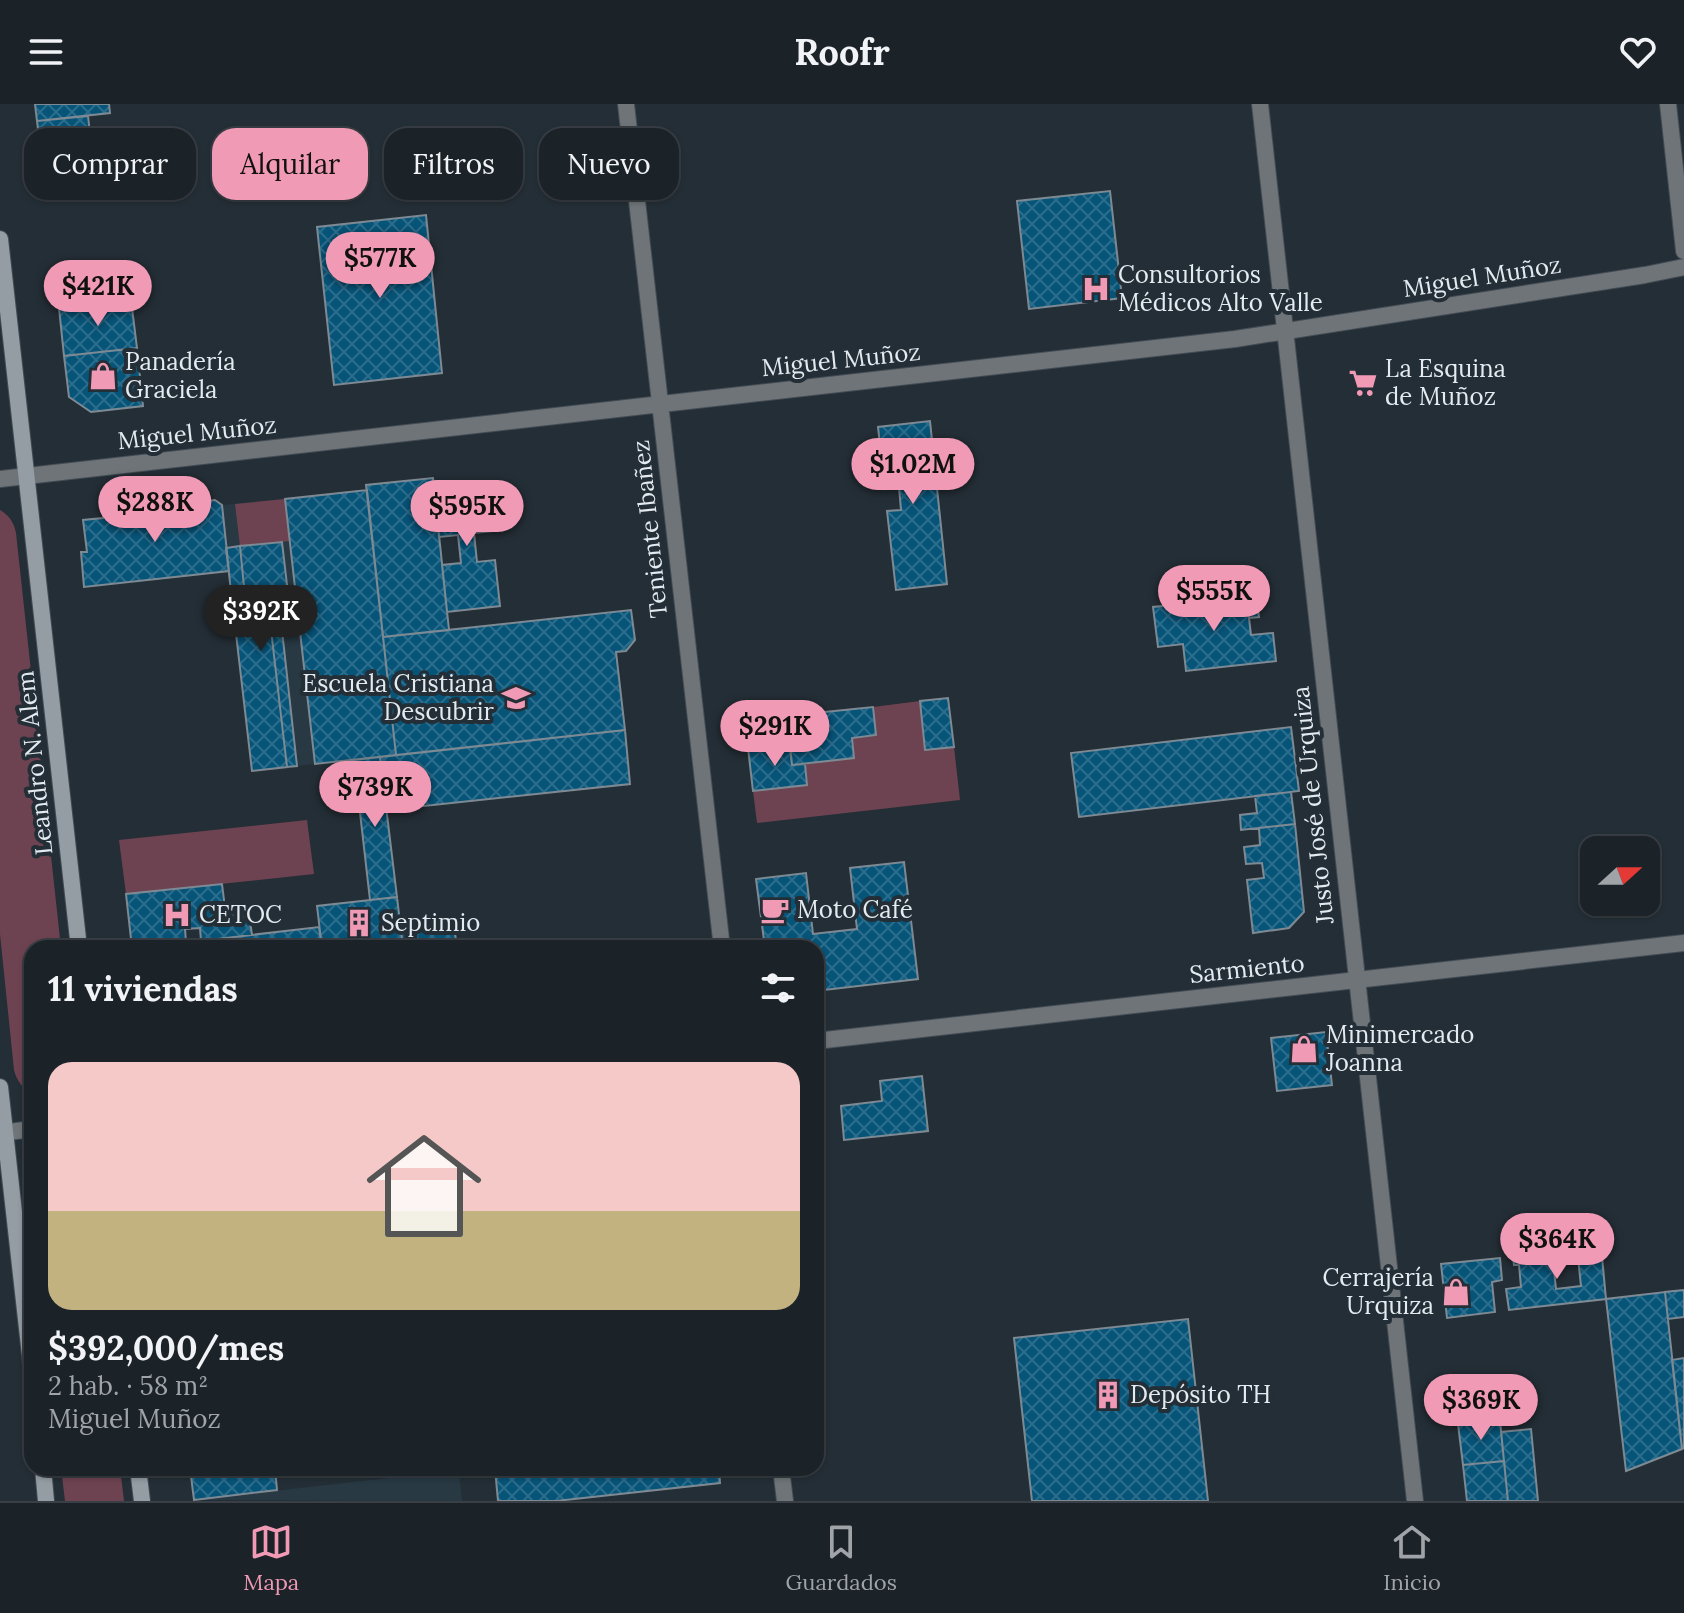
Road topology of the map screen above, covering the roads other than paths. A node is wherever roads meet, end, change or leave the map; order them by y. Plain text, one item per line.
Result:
1 (626, 104) edge
2 (1260, 104) edge
3 (1668, 104) edge
4 (0, 239) edge
5 (1684, 251) edge
6 (1684, 267) edge
7 (1285, 332) junction
8 (660, 405) junction
9 (27, 477) junction
10 (0, 479) edge
11 (78, 940) edge
12 (721, 940) edge
13 (1684, 943) edge
14 (1357, 981) junction
15 (824, 1040) edge
16 (0, 1087) edge
17 (24, 1130) edge
18 (3, 1133) edge
19 (24, 1307) edge
20 (44, 1476) edge
21 (139, 1476) edge
22 (782, 1476) edge
23 (46, 1501) edge
24 (142, 1501) edge
25 (785, 1501) edge
26 (1415, 1501) edge

1 - 8 street, Teniente Ibañez
2 - 7 street, Justo José de Urquiza
3 - 5 street
4 - 9 main road, Leandro N. Alem
6 - 7 street, Miguel Muñoz
7 - 8 street, Miguel Muñoz
7 - 14 street, Justo José de Urquiza
8 - 9 street, Miguel Muñoz
8 - 12 street, Teniente Ibañez
9 - 10 street, Miguel Muñoz
9 - 11 main road, Leandro N. Alem
13 - 14 street, Sarmiento
14 - 15 street, Sarmiento
14 - 26 street, Justo José de Urquiza
16 - 18 main road
17 - 18 street
18 - 19 main road
20 - 23 main road
21 - 24 main road
22 - 25 street

